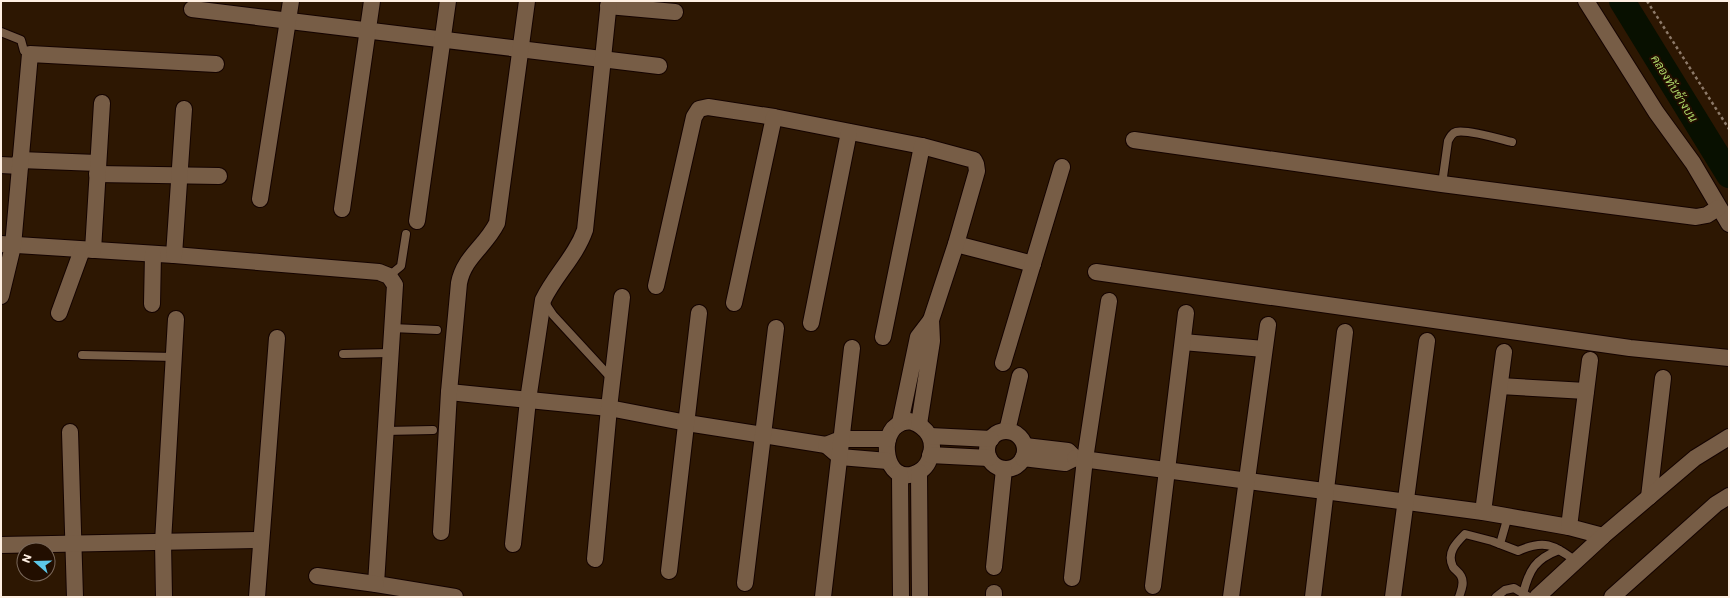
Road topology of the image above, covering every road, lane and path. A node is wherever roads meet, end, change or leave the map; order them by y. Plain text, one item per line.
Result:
1 (291, 1) edge
2 (372, 1) edge
3 (448, 1) edge
4 (527, 1) edge
5 (1586, 1) edge
6 (1647, 1) edge
7 (609, 4) edge
8 (210, 6) edge
9 (192, 9) dead end
10 (675, 12) dead end
11 (289, 20) junction
12 (368, 30) junction
13 (1, 32) edge
14 (442, 39) junction
15 (521, 48) junction
16 (30, 54) junction
17 (603, 58) junction
18 (216, 64) dead end
19 (659, 66) dead end
20 (102, 103) dead end
21 (184, 109) dead end
22 (774, 117) junction
23 (1729, 129) edge
24 (849, 132) junction
25 (1134, 140) dead end
26 (1512, 142) dead end
27 (922, 146) junction
28 (20, 163) junction
29 (1, 165) edge
30 (1062, 167) dead end
31 (97, 169) junction
32 (179, 176) junction
33 (219, 176) dead end
34 (1442, 184) junction
35 (260, 199) dead end
36 (1718, 208) junction
37 (342, 209) dead end
38 (417, 221) dead end
39 (1729, 224) edge
40 (406, 234) dead end
41 (956, 244) junction
42 (7, 245) edge
43 (88, 250) junction
44 (153, 254) junction
45 (174, 255) junction
46 (1033, 264) junction
47 (1096, 272) dead end
48 (389, 276) junction
49 (656, 286) dead end
50 (1, 296) edge
51 (622, 297) dead end
52 (543, 300) junction
53 (1109, 301) dead end
54 (734, 303) dead end
55 (152, 304) dead end
56 (60, 312) dead end
57 (699, 313) dead end
58 (1186, 313) dead end
59 (176, 319) dead end
60 (931, 320) junction
61 (811, 323) dead end
62 (1268, 324) dead end
63 (392, 328) junction
64 (776, 328) dead end
65 (437, 330) dead end
66 (1345, 332) dead end
67 (277, 338) dead end
68 (883, 338) dead end
69 (1427, 341) dead end
70 (1183, 342) junction
71 (852, 348) dead end
72 (1264, 349) junction
73 (1504, 352) dead end
74 (390, 353) junction
75 (343, 354) dead end
76 (82, 355) dead end
77 (174, 357) junction
78 (1729, 358) edge
79 (1590, 360) dead end
80 (1003, 363) dead end
81 (1020, 376) dead end
82 (1663, 378) dead end
83 (612, 380) junction
84 (1500, 386) junction
85 (1586, 391) junction
86 (449, 392) junction
87 (528, 400) junction
88 (609, 408) junction
89 (687, 423) junction
90 (900, 423) junction
91 (433, 430) dead end
92 (925, 430) junction
93 (386, 431) junction
94 (1007, 431) junction
95 (70, 432) dead end
96 (763, 434) junction
97 (1729, 437) edge
98 (841, 439) junction
99 (888, 439) junction
100 (991, 439) junction
101 (826, 445) junction
102 (1024, 452) junction
103 (930, 455) junction
104 (840, 457) junction
105 (989, 458) junction
106 (1080, 458) junction
107 (888, 461) junction
108 (1004, 469) junction
109 (1167, 470) junction
110 (919, 472) junction
111 (900, 474) junction
112 (1247, 481) junction
113 (1326, 491) junction
114 (1729, 496) edge
115 (1649, 497) junction
116 (1406, 502) junction
117 (1483, 512) junction
118 (1508, 516) junction
119 (1569, 527) junction
120 (441, 532) dead end
121 (1603, 536) junction
122 (261, 540) junction
123 (163, 542) junction
124 (73, 544) junction
125 (513, 544) dead end
126 (1500, 544) junction
127 (1, 546) edge
128 (1560, 550) junction
129 (595, 559) dead end
130 (1576, 561) junction
131 (994, 567) dead end
132 (669, 571) dead end
133 (317, 576) dead end
134 (1072, 578) dead end
135 (745, 583) dead end
136 (376, 584) junction
137 (1153, 586) dead end
138 (1530, 596) edge
139 (74, 597) edge
140 (164, 597) edge
141 (256, 597) edge
142 (455, 597) edge
143 (823, 597) edge
144 (901, 597) edge
145 (920, 597) edge
146 (1231, 597) edge
147 (1313, 597) edge
148 (1393, 597) edge
149 (1458, 597) edge
150 (1496, 597) edge
151 (1612, 597) edge

1 - 11 street
2 - 12 street
3 - 14 street
4 - 15 street
5 - 36 street
6 - 23 path
7 - 10 street
7 - 17 street
8 - 9 street
8 - 11 street
11 - 12 street
11 - 35 street
12 - 14 street
12 - 37 street
13 - 16 lane
14 - 15 street
14 - 38 street
15 - 17 street
15 - 86 street
16 - 18 street
16 - 28 street
17 - 19 street
17 - 52 street
20 - 31 street
21 - 32 street
22 - 24 street
22 - 49 street
22 - 54 street
24 - 27 street
24 - 61 street
25 - 34 street
26 - 34 lane
27 - 41 street
27 - 68 street
28 - 29 street
28 - 31 street
28 - 42 street
30 - 46 street
31 - 32 street
31 - 43 street
32 - 33 street
32 - 45 street
34 - 36 street
36 - 39 street
40 - 48 lane
41 - 46 street
41 - 60 street
42 - 43 street
42 - 50 street
43 - 44 street
43 - 56 street
44 - 45 street
44 - 55 street
45 - 48 street
46 - 80 street
47 - 78 street
48 - 63 street
51 - 83 street
52 - 83 lane
52 - 87 street
53 - 106 street
57 - 89 street
58 - 70 street
59 - 77 street
60 - 90 street
60 - 92 street
62 - 72 street
63 - 65 lane
63 - 74 street
64 - 96 street
66 - 113 street
67 - 122 street
69 - 116 street
70 - 72 street
70 - 109 street
71 - 98 street
72 - 112 street
73 - 84 street
74 - 75 lane
74 - 93 street
76 - 77 lane
77 - 123 street
79 - 85 street
81 - 94 street
82 - 115 street
83 - 88 street
84 - 85 street
84 - 117 street
85 - 119 street
86 - 87 street
86 - 120 street
87 - 88 street
87 - 125 street
88 - 89 street
88 - 129 street
89 - 96 street
89 - 132 street
90 - 92 street
90 - 99 street
91 - 93 lane
92 - 100 street
92 - 103 street
93 - 136 street
94 - 100 street
94 - 102 street
95 - 124 street
96 - 101 street
96 - 135 street
97 - 115 street
98 - 99 street
98 - 101 street
98 - 104 street
99 - 107 street
100 - 105 street
101 - 104 street
102 - 106 street
102 - 108 street
103 - 105 street
103 - 110 street
104 - 107 street
104 - 143 street
105 - 108 street
106 - 109 street
106 - 134 street
107 - 111 street
108 - 131 street
109 - 112 street
109 - 137 street
110 - 111 street
110 - 145 street
111 - 144 street
112 - 113 street
112 - 146 street
113 - 116 street
113 - 147 street
114 - 151 street
115 - 121 street
116 - 117 street
116 - 148 street
117 - 118 street
118 - 119 street
118 - 126 lane
119 - 121 street
121 - 130 street
122 - 123 street
122 - 141 street
123 - 124 street
123 - 140 street
124 - 127 street
124 - 139 street
126 - 128 lane
126 - 149 lane
128 - 130 lane
128 - 138 lane
130 - 138 street
133 - 136 street
136 - 142 street
138 - 150 lane

